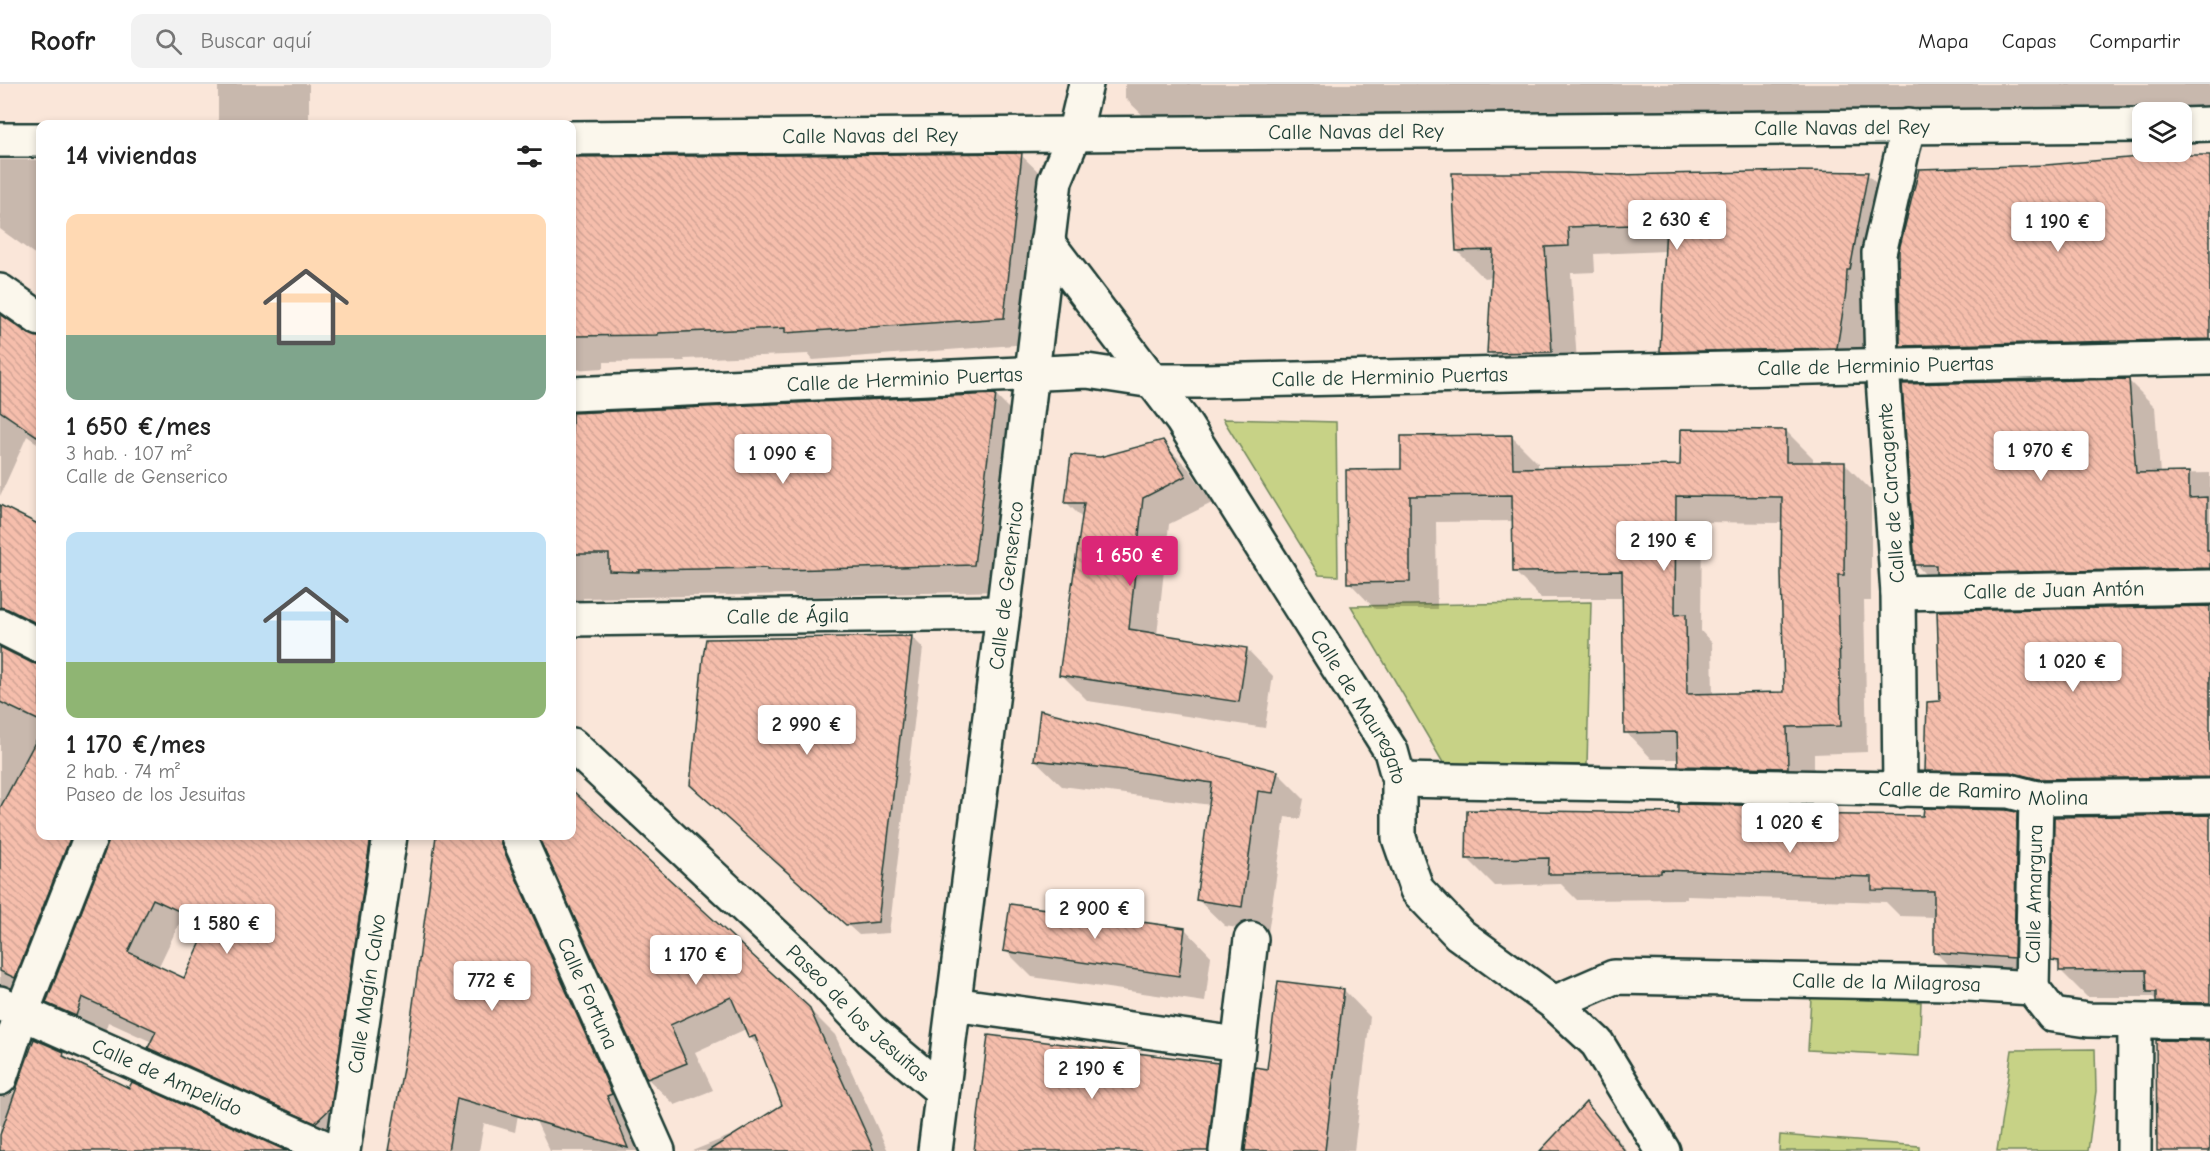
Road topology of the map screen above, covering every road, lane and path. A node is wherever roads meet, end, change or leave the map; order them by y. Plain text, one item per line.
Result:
1 (1086, 84) edge
2 (2210, 124) edge
3 (2132, 125) edge
4 (2192, 125) edge
5 (1908, 126) junction
6 (1074, 135) junction
7 (576, 138) edge
8 (0, 140) edge
9 (36, 140) edge
10 (1047, 242) junction
11 (0, 291) edge
12 (36, 317) edge
13 (2210, 358) edge
14 (1882, 365) junction
15 (1031, 374) junction
16 (1154, 381) junction
17 (576, 394) edge
18 (2210, 587) edge
19 (1898, 593) junction
20 (1003, 613) junction
21 (576, 619) edge
22 (0, 626) edge
23 (36, 644) edge
24 (576, 750) edge
25 (1399, 780) junction
26 (1900, 790) junction
27 (2210, 796) edge
28 (2036, 798) junction
29 (90, 840) edge
30 (389, 840) edge
31 (520, 840) edge
32 (1251, 939) dead end
33 (2032, 988) junction
34 (1554, 1003) junction
35 (953, 1004) junction
36 (11, 1008) edge
37 (2135, 1022) junction
38 (2210, 1022) edge
39 (1238, 1044) junction
40 (0, 1078) edge
41 (941, 1090) junction
42 (333, 1151) edge
43 (343, 1151) edge
44 (658, 1151) edge
45 (935, 1151) edge
46 (1226, 1151) edge
47 (1663, 1151) edge
48 (2134, 1151) edge

1 - 6 street, Calle de Genserico
2 - 4 street
3 - 5 street, Calle Navas del Rey
5 - 6 street, Calle Navas del Rey
5 - 14 street, Calle de Carcagente
6 - 7 street, Calle Navas del Rey
6 - 10 street, Calle de Genserico
8 - 9 street
10 - 15 street, Calle de Genserico
10 - 16 street, Calle de Mauregato
11 - 12 street
13 - 14 street, Calle de Herminio Puertas
14 - 16 street, Calle de Herminio Puertas
14 - 19 street, Calle de Carcagente
15 - 16 street, Calle de Herminio Puertas
15 - 17 street, Calle de Herminio Puertas
15 - 20 street, Calle de Genserico
16 - 25 street, Calle de Mauregato
18 - 19 street, Calle de Juan Antón
19 - 26 street, Calle de Carcagente
20 - 21 street, Calle de Ágila
20 - 35 street, Calle de Genserico
22 - 23 street
24 - 41 street, Paseo de los Jesuitas
25 - 26 street, Calle de Ramiro Molina
25 - 34 street, Calle de Mauregato
26 - 28 street, Calle de Ramiro Molina
27 - 28 street, Calle de Ramiro Molina
28 - 33 street, Calle Amargura
29 - 36 street
30 - 43 street, Calle Magín Calvo
31 - 44 street, Calle Fortuna
32 - 39 street
33 - 34 street, Calle de la Milagrosa
33 - 37 street
34 - 47 street, Calle de Mauregato
35 - 39 street
35 - 41 street, Calle de Genserico
36 - 40 street
36 - 42 street, Calle de Ampelido
37 - 38 street
37 - 48 street
39 - 46 street
41 - 45 street, Paseo de los Jesuitas

